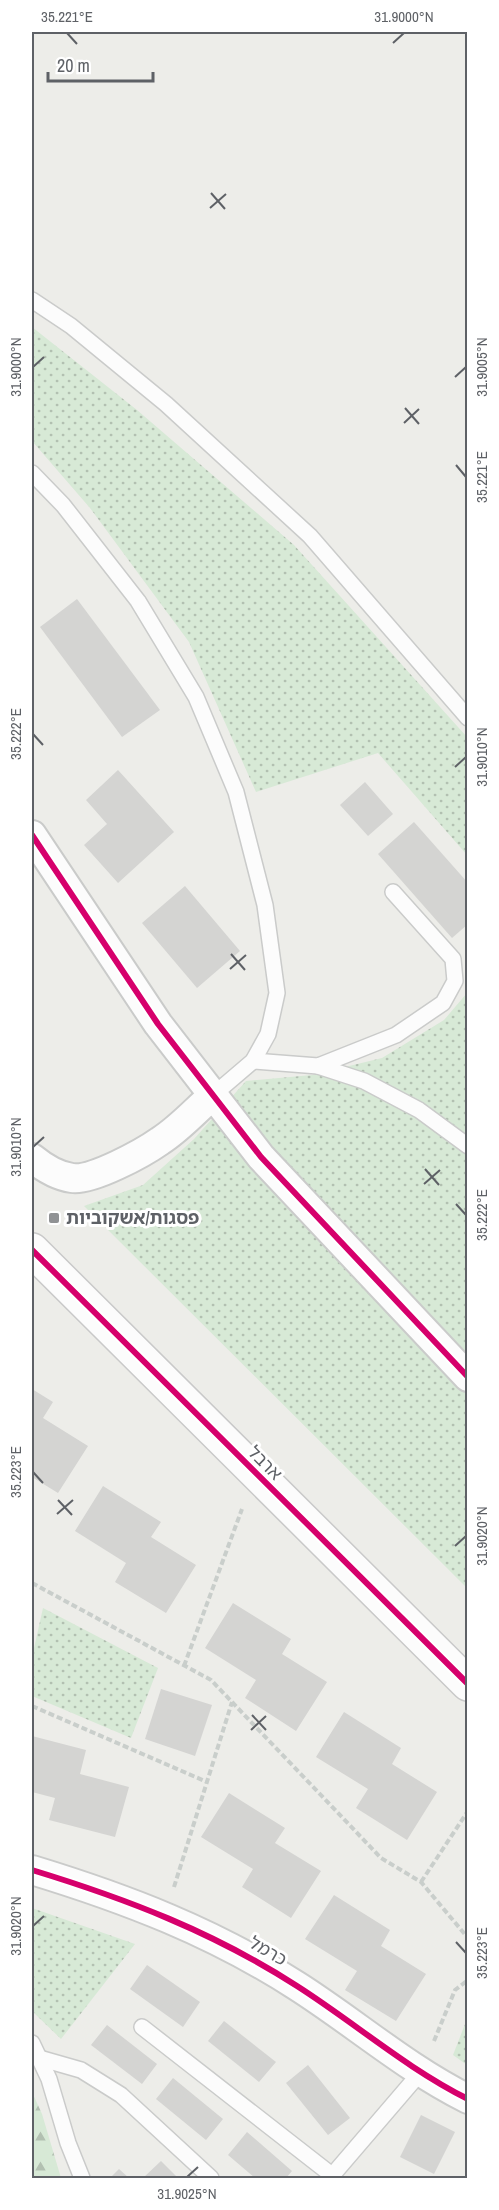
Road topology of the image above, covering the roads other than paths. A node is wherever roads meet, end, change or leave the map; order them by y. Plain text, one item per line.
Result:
1 (32, 300) edge
2 (32, 473) edge
3 (468, 718) edge
4 (32, 835) edge
5 (393, 892) dead end
6 (253, 1061) junction
7 (318, 1066) junction
8 (212, 1096) junction
9 (468, 1146) edge
10 (32, 1158) edge
11 (35, 1255) edge
12 (468, 1377) edge
13 (468, 1684) edge
14 (32, 1870) edge
15 (142, 2027) dead end
16 (32, 2043) edge
17 (39, 2058) junction
18 (420, 2073) junction
19 (468, 2099) edge
20 (332, 2177) edge
21 (82, 2178) edge
22 (211, 2178) edge

1 - 3 lane
2 - 6 lane
4 - 8 street
5 - 7 lane
6 - 7 lane
6 - 8 lane
7 - 9 lane
8 - 10 street
8 - 12 street
11 - 13 street, ארבל
14 - 18 street, כרמל
15 - 20 lane
16 - 17 lane
17 - 21 lane
17 - 22 lane
18 - 19 street, כרמל
18 - 20 lane

